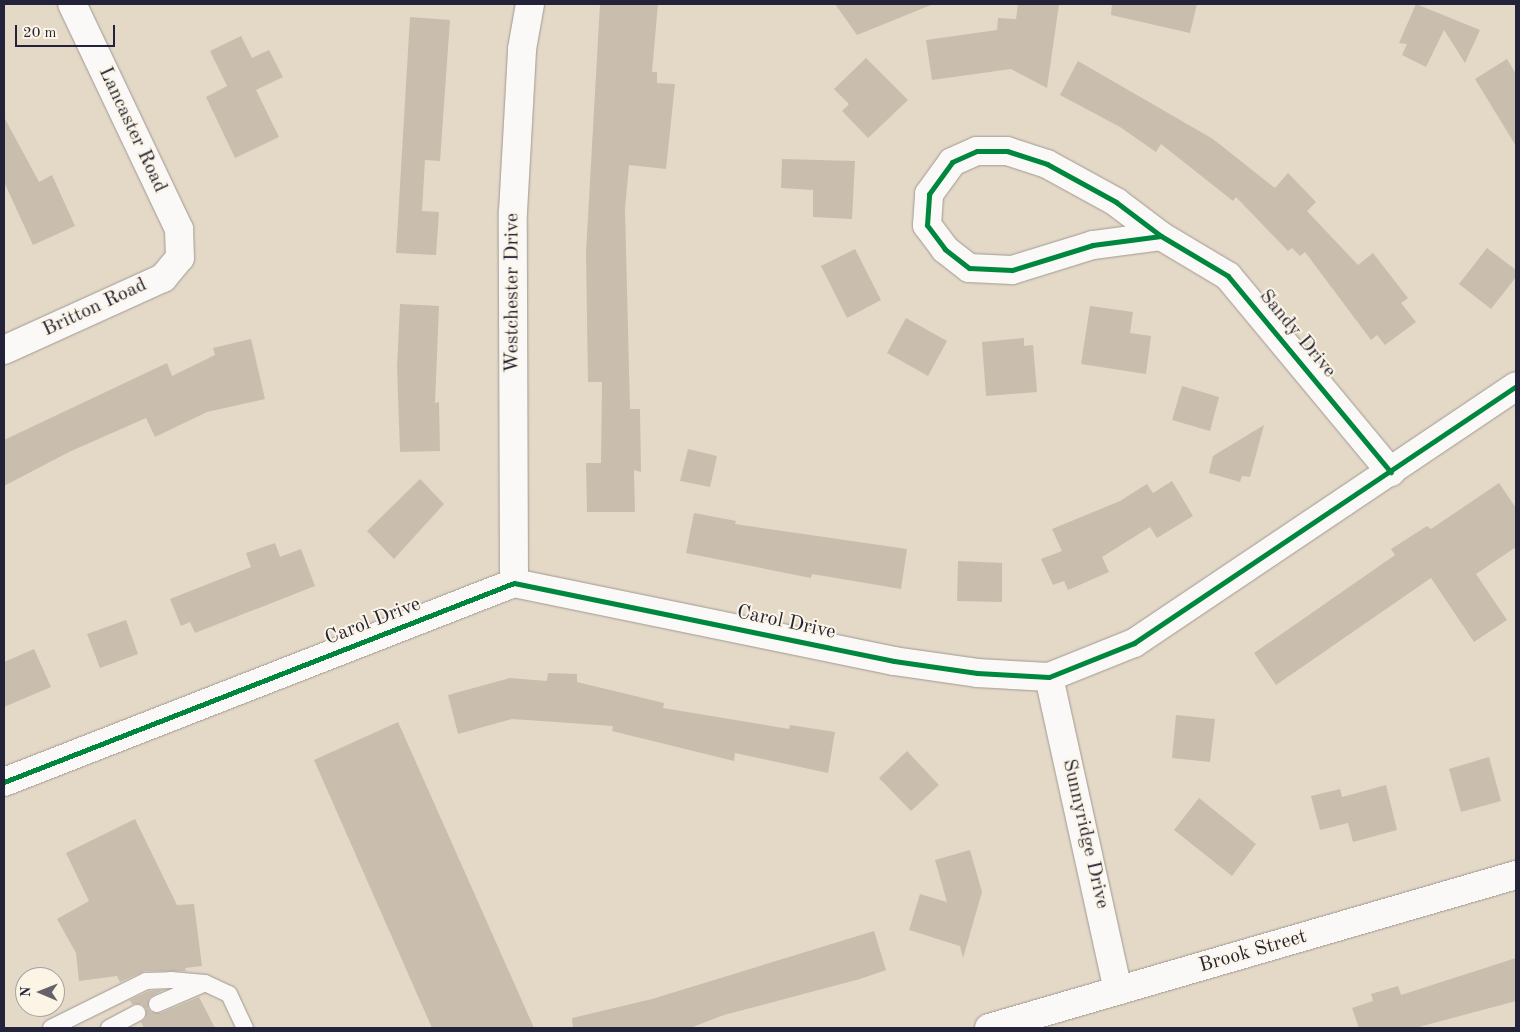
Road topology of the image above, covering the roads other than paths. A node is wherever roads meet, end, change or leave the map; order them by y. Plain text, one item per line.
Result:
1 (72, 4) edge
2 (530, 4) edge
3 (1162, 236) junction
4 (180, 258) joint
5 (4, 350) edge
6 (1516, 386) edge
7 (1391, 472) junction
8 (514, 583) junction
9 (1049, 677) junction
10 (4, 782) edge
11 (1516, 875) edge
12 (205, 983) junction
13 (1118, 991) junction
14 (156, 1004) dead end
15 (96, 1006) junction
16 (136, 1013) dead end
17 (58, 1026) edge
18 (110, 1027) edge
19 (245, 1028) edge
20 (989, 1028) edge

1 - 4 street, Lancaster Road
2 - 8 street, Westchester Drive
3 - 3 street, Sandy Drive
3 - 7 street, Sandy Drive
4 - 5 street, Britton Road
6 - 7 street, Carol Drive
7 - 9 street, Carol Drive
8 - 9 street, Carol Drive
8 - 10 street, Carol Drive
9 - 13 street, Sunnyridge Drive
11 - 13 street, Brook Street
12 - 14 lane
12 - 15 lane
12 - 19 lane
13 - 20 street, Brook Street
15 - 17 lane
15 - 18 lane
16 - 18 lane

